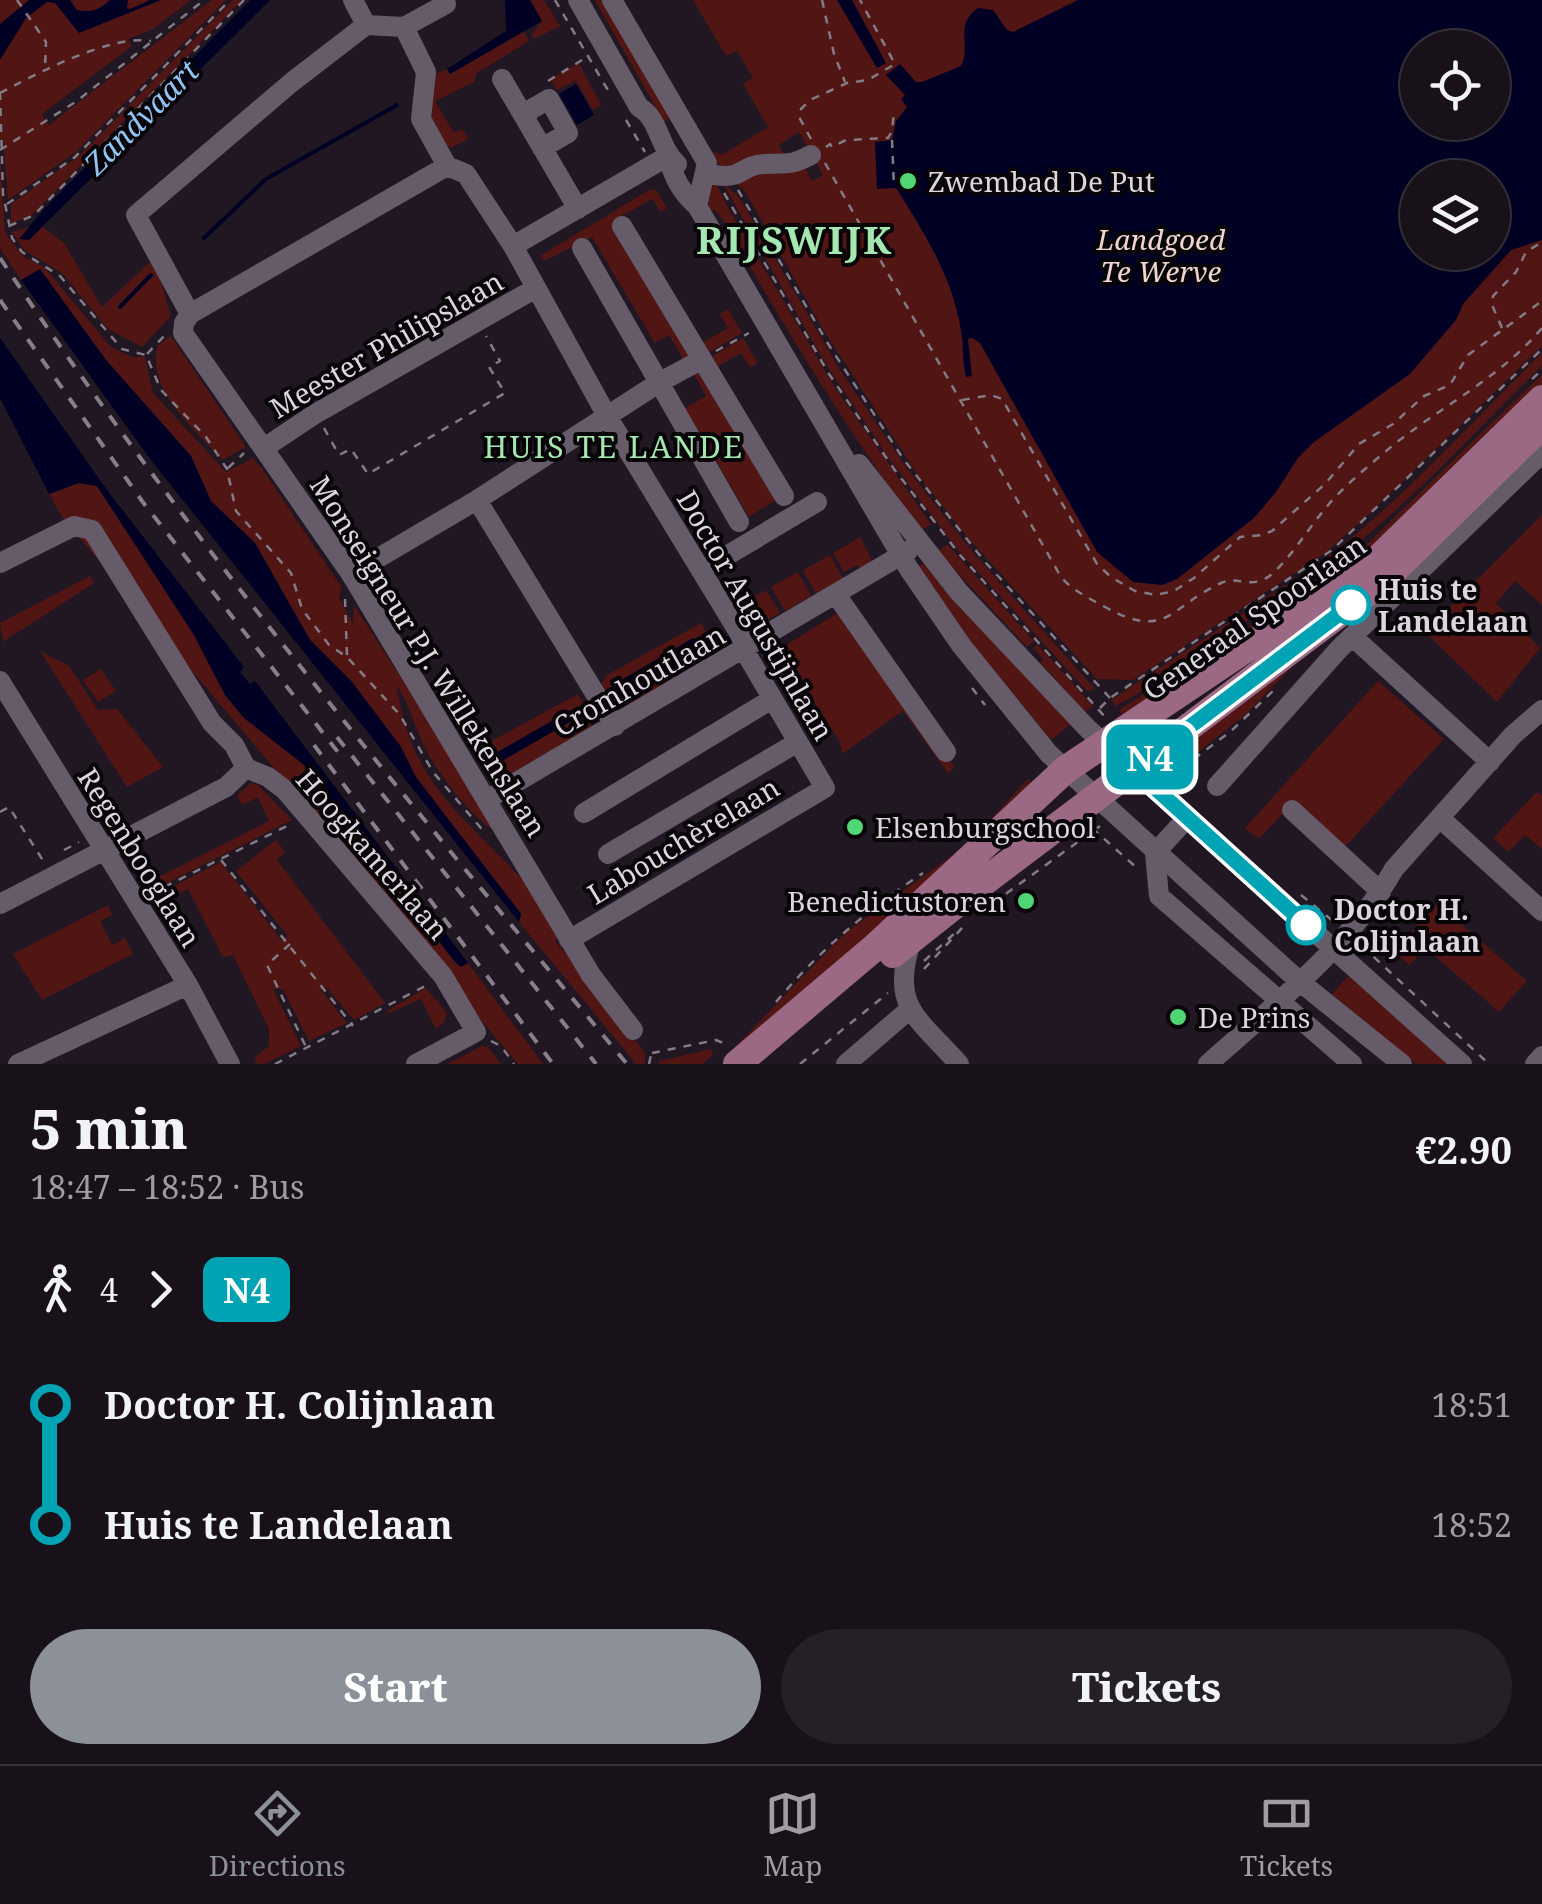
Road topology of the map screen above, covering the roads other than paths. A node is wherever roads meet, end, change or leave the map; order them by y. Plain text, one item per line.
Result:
1 (352, 0) edge
2 (445, 0) edge
3 (578, 0) edge
4 (612, 0) edge
5 (366, 25) junction
6 (404, 27) junction
7 (502, 79) dead end
8 (522, 114) junction
9 (542, 148) junction
10 (816, 153) road end
11 (668, 156) junction
12 (447, 166) junction
13 (715, 176) junction
14 (697, 206) junction
15 (578, 208) junction
16 (622, 226) dead end
17 (513, 246) junction
18 (582, 248) dead end
19 (536, 288) junction
20 (186, 324) junction
21 (702, 360) junction
22 (660, 382) junction
23 (1536, 391) edge
24 (607, 416) junction
25 (1542, 426) edge
26 (832, 432) junction
27 (260, 444) junction
28 (1542, 453) edge
29 (784, 496) dead end
30 (476, 500) junction
31 (816, 502) dead end
32 (739, 522) dead end
33 (918, 543) junction
34 (901, 557) junction
35 (0, 562) edge
36 (702, 572) junction
37 (351, 574) junction
38 (837, 596) junction
39 (1353, 637) junction
40 (744, 650) junction
41 (0, 681) edge
42 (772, 699) junction
43 (1539, 720) edge
44 (614, 726) junction
45 (1095, 736) junction
46 (798, 742) junction
47 (946, 752) dead end
48 (1490, 762) junction
49 (246, 768) junction
50 (1134, 769) junction
51 (1065, 770) junction
52 (1216, 786) dead end
53 (824, 788) joint
54 (1095, 798) junction
55 (488, 800) junction
56 (1292, 810) dead end
57 (584, 812) dead end
58 (1187, 818) junction
59 (1440, 818) junction
60 (99, 842) junction
61 (1155, 853) junction
62 (608, 854) dead end
63 (1381, 892) junction
64 (0, 904) edge
65 (1542, 910) edge
66 (913, 937) junction
67 (569, 940) junction
68 (1332, 948) junction
69 (1299, 981) junction
70 (188, 985) junction
71 (1276, 1002) junction
72 (910, 1009) junction
73 (633, 1030) dead end
74 (734, 1055) edge
75 (1542, 1056) edge
76 (18, 1064) edge
77 (230, 1064) edge
78 (416, 1064) edge
79 (766, 1064) edge
80 (846, 1064) edge
81 (959, 1064) edge
82 (1208, 1064) edge
83 (1352, 1064) edge
84 (1402, 1064) edge
85 (1462, 1064) edge
86 (1535, 1064) edge

1 - 5 street
2 - 6 street
3 - 11 street
4 - 13 street
5 - 6 street
5 - 20 street, Monseigneur P.J. Willekenslaan
6 - 12 street, Doctor Augustijnlaan
7 - 8 street
8 - 9 street
8 - 9 street
9 - 15 street
10 - 13 street
11 - 14 street
11 - 15 street, Meester Philipslaan
12 - 17 street, Doctor Augustijnlaan
12 - 20 street
13 - 14 street
14 - 26 street
15 - 17 street, Meester Philipslaan
16 - 21 street
17 - 19 street, Doctor Augustijnlaan
18 - 22 street
19 - 24 street, Doctor Augustijnlaan
19 - 27 street, Meester Philipslaan
20 - 27 street, Monseigneur P.J. Willekenslaan
21 - 22 street
21 - 29 street
22 - 24 street
22 - 32 street
23 - 45 main road, Generaal Spoorlaan
24 - 30 street
24 - 36 street, Doctor Augustijnlaan
25 - 50 main road, Generaal Spoorlaan
26 - 33 street
26 - 34 street
27 - 37 street, Monseigneur P.J. Willekenslaan
28 - 39 street
30 - 37 street
30 - 44 street
31 - 36 street
33 - 34 street, Cromhoutlaan
33 - 45 street
34 - 38 street, Cromhoutlaan
34 - 51 street
35 - 49 street, Hoogkamerlaan
36 - 40 street, Doctor Augustijnlaan
37 - 55 street, Monseigneur P.J. Willekenslaan
38 - 40 street, Cromhoutlaan
38 - 47 street
39 - 48 street
39 - 52 street
40 - 42 street, Doctor Augustijnlaan
40 - 44 street, Cromhoutlaan
41 - 60 street, Regenbooglaan
42 - 46 street, Doctor Augustijnlaan
42 - 57 street
43 - 48 street
44 - 55 street, Cromhoutlaan
45 - 50 street
45 - 51 main road, Generaal Spoorlaan
46 - 53 street, Doctor Augustijnlaan
46 - 62 street
48 - 59 street
49 - 60 street
49 - 78 street, Hoogkamerlaan
50 - 54 main road, Generaal Spoorlaan
50 - 58 street
51 - 54 street
51 - 74 main road, Generaal Spoorlaan
53 - 67 street, Labouchèrelaan
54 - 61 street
54 - 66 main road, Generaal Spoorlaan
55 - 67 street, Monseigneur P.J. Willekenslaan
56 - 63 street
58 - 61 street
58 - 68 street
59 - 63 street
59 - 65 street
60 - 64 street
60 - 70 street, Regenbooglaan
61 - 69 street
61 - 71 street
63 - 68 street
66 - 72 street
66 - 79 main road, Generaal Spoorlaan
67 - 73 street, Monseigneur P.J. Willekenslaan
68 - 69 street
68 - 85 street
69 - 71 street
69 - 84 street
70 - 76 street
70 - 77 street, Regenbooglaan
71 - 82 street
71 - 83 street
72 - 80 street
72 - 81 street
75 - 86 street

